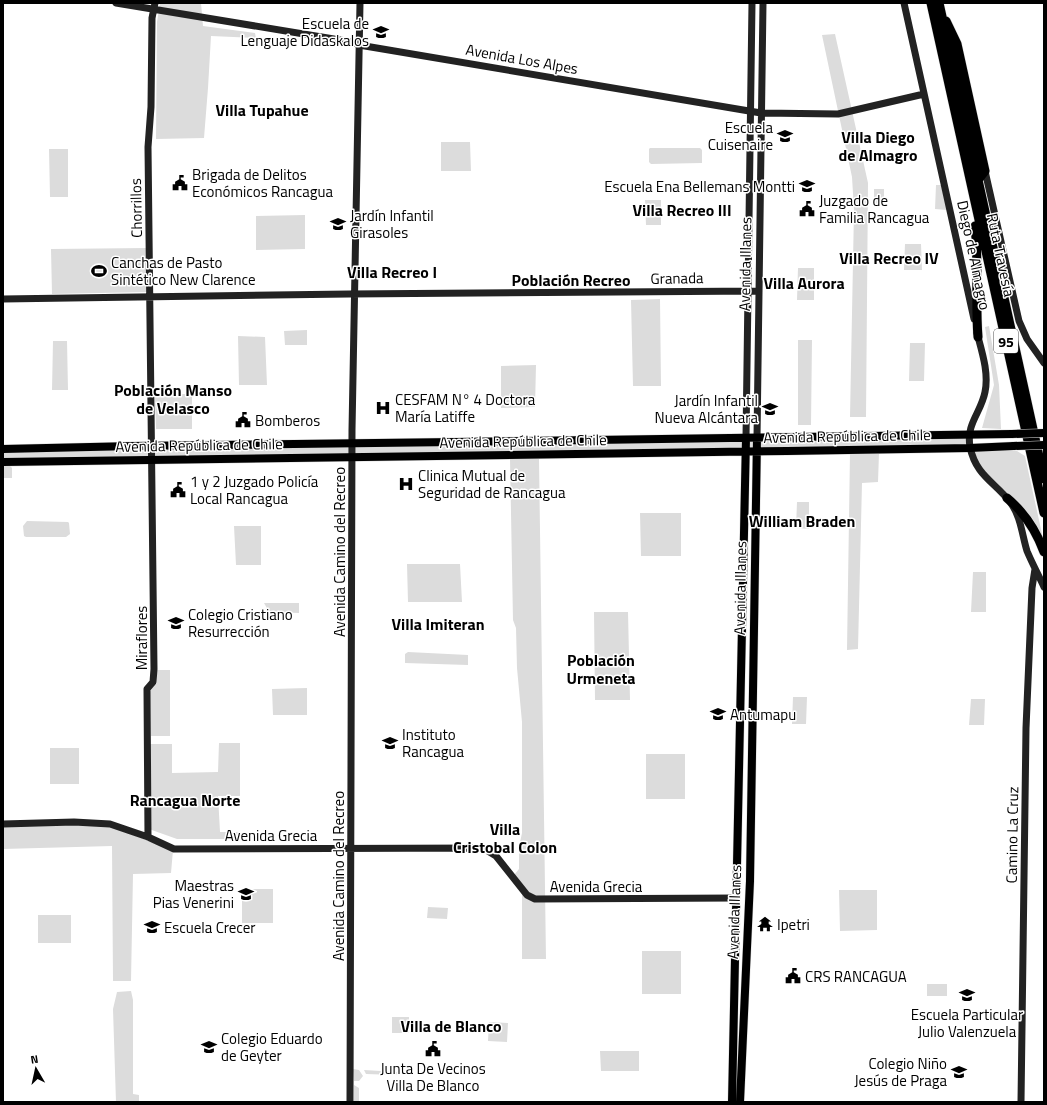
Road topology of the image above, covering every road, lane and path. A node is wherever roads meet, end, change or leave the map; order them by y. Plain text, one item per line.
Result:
1 (116, 3) edge
2 (360, 3) edge
3 (752, 3) edge
4 (762, 3) edge
5 (904, 3) edge
6 (937, 4) edge
7 (154, 6) edge
8 (359, 45) junction
9 (924, 94) junction
10 (750, 111) junction
11 (761, 113) junction
12 (968, 169) junction
13 (984, 171) junction
14 (978, 180) junction
15 (748, 291) junction
16 (759, 291) junction
17 (355, 294) junction
18 (150, 297) junction
19 (3, 299) edge
20 (978, 337) junction
21 (1043, 360) edge
22 (1044, 433) edge
23 (969, 435) junction
24 (746, 438) junction
25 (757, 438) junction
26 (787, 438) junction
27 (649, 439) junction
28 (486, 442) junction
29 (432, 443) junction
30 (352, 444) junction
31 (245, 445) junction
32 (1044, 445) edge
33 (151, 446) junction
34 (970, 448) junction
35 (3, 449) edge
36 (787, 451) junction
37 (746, 452) junction
38 (757, 452) junction
39 (649, 453) junction
40 (486, 455) junction
41 (433, 456) junction
42 (352, 457) junction
43 (236, 459) junction
44 (152, 460) junction
45 (3, 462) edge
46 (1044, 479) edge
47 (1007, 498) junction
48 (1044, 514) edge
49 (1044, 552) edge
50 (1035, 569) junction
51 (1044, 586) edge
52 (3, 824) edge
53 (148, 837) junction
54 (738, 846) junction
55 (351, 848) junction
56 (750, 848) junction
57 (738, 868) junction
58 (750, 881) junction
59 (737, 898) junction
60 (749, 912) junction
61 (748, 930) junction
62 (736, 931) junction
63 (350, 1102) edge
64 (732, 1102) edge
65 (740, 1102) edge
66 (1021, 1102) edge

1 - 7 street, Avenida Los Alpes
2 - 8 street, Avenida Camino del Recreo
3 - 10 street, Avenida Illanes
4 - 11 street, Avenida Illanes
5 - 9 street, Diego de Almagro
6 - 12 highway, Ruta Travesía / 95
6 - 13 highway
6 - 14 highway, Ruta Travesía / 95
7 - 8 street, Avenida Los Alpes
7 - 18 street, Chorrillos
8 - 10 street, Avenida Los Alpes
8 - 17 street, Avenida Camino del Recreo
9 - 11 street, Avenida Los Alpes
9 - 20 street, Diego de Almagro
10 - 11 street, Avenida Los Alpes
10 - 15 street, Avenida Illanes
11 - 16 street, Avenida Illanes
12 - 20 highway
12 - 48 highway, Ruta Travesía / 95
13 - 14 highway
13 - 21 street
14 - 46 highway, Ruta Travesía / 95
15 - 16 street, Granada
15 - 17 street, Granada
15 - 24 street, Avenida Illanes
16 - 25 street, Avenida Illanes
17 - 18 street, Granada
17 - 30 street, Avenida Camino del Recreo
18 - 19 street, Granada
18 - 33 street, Chorrillos
20 - 23 street, Diego de Almagro
22 - 23 main road, Avenida República de Chile, bridge
23 - 26 main road, Avenida República de Chile
23 - 34 street, Diego de Almagro
24 - 25 main road, Avenida República de Chile
24 - 27 main road, Avenida República de Chile
24 - 37 main road, Avenida Illanes
25 - 26 main road, Avenida República de Chile
25 - 38 main road, Avenida Illanes
26 - 36 main road
27 - 28 main road, Avenida República de Chile
27 - 39 main road
28 - 29 main road, Avenida República de Chile
28 - 40 main road
29 - 30 main road, Avenida República de Chile
29 - 41 main road
30 - 31 main road, Avenida República de Chile
30 - 42 street, Avenida Camino del Recreo
31 - 33 main road, Avenida República de Chile
31 - 43 main road
32 - 34 main road, Avenida República de Chile, bridge
33 - 35 main road, Avenida República de Chile
33 - 44 street, Chorrillos
34 - 36 main road, Avenida República de Chile
34 - 47 street, Diego de Almagro
36 - 38 main road, Avenida República de Chile
37 - 38 main road, Avenida República de Chile
37 - 39 main road, Avenida República de Chile
37 - 54 main road, Avenida Illanes
38 - 56 main road, Avenida Illanes
39 - 40 main road, Avenida República de Chile
40 - 41 main road, Avenida República de Chile
41 - 42 main road, Avenida República de Chile
42 - 43 main road, Avenida República de Chile
42 - 55 street, Avenida Camino del Recreo
43 - 44 main road, Avenida República de Chile
44 - 45 main road, Avenida República de Chile
44 - 53 street, Miraflores
47 - 49 highway
47 - 50 street, Diego de Almagro
50 - 51 street, Diego de Almagro
50 - 66 street, Camino La Cruz
52 - 53 street, Avenida Grecia
53 - 55 street, Avenida Grecia
54 - 56 main road
54 - 57 main road, Avenida Illanes
55 - 59 street, Avenida Grecia
55 - 63 street, Avenida Camino del Recreo
56 - 58 main road, Avenida Illanes
57 - 58 main road
57 - 59 main road, Avenida Illanes
58 - 60 main road, Avenida Illanes
59 - 60 main road
59 - 62 main road, Avenida Illanes
60 - 61 main road, Avenida Illanes
61 - 62 main road
61 - 65 main road, Avenida Illanes
62 - 64 main road, Avenida Illanes

